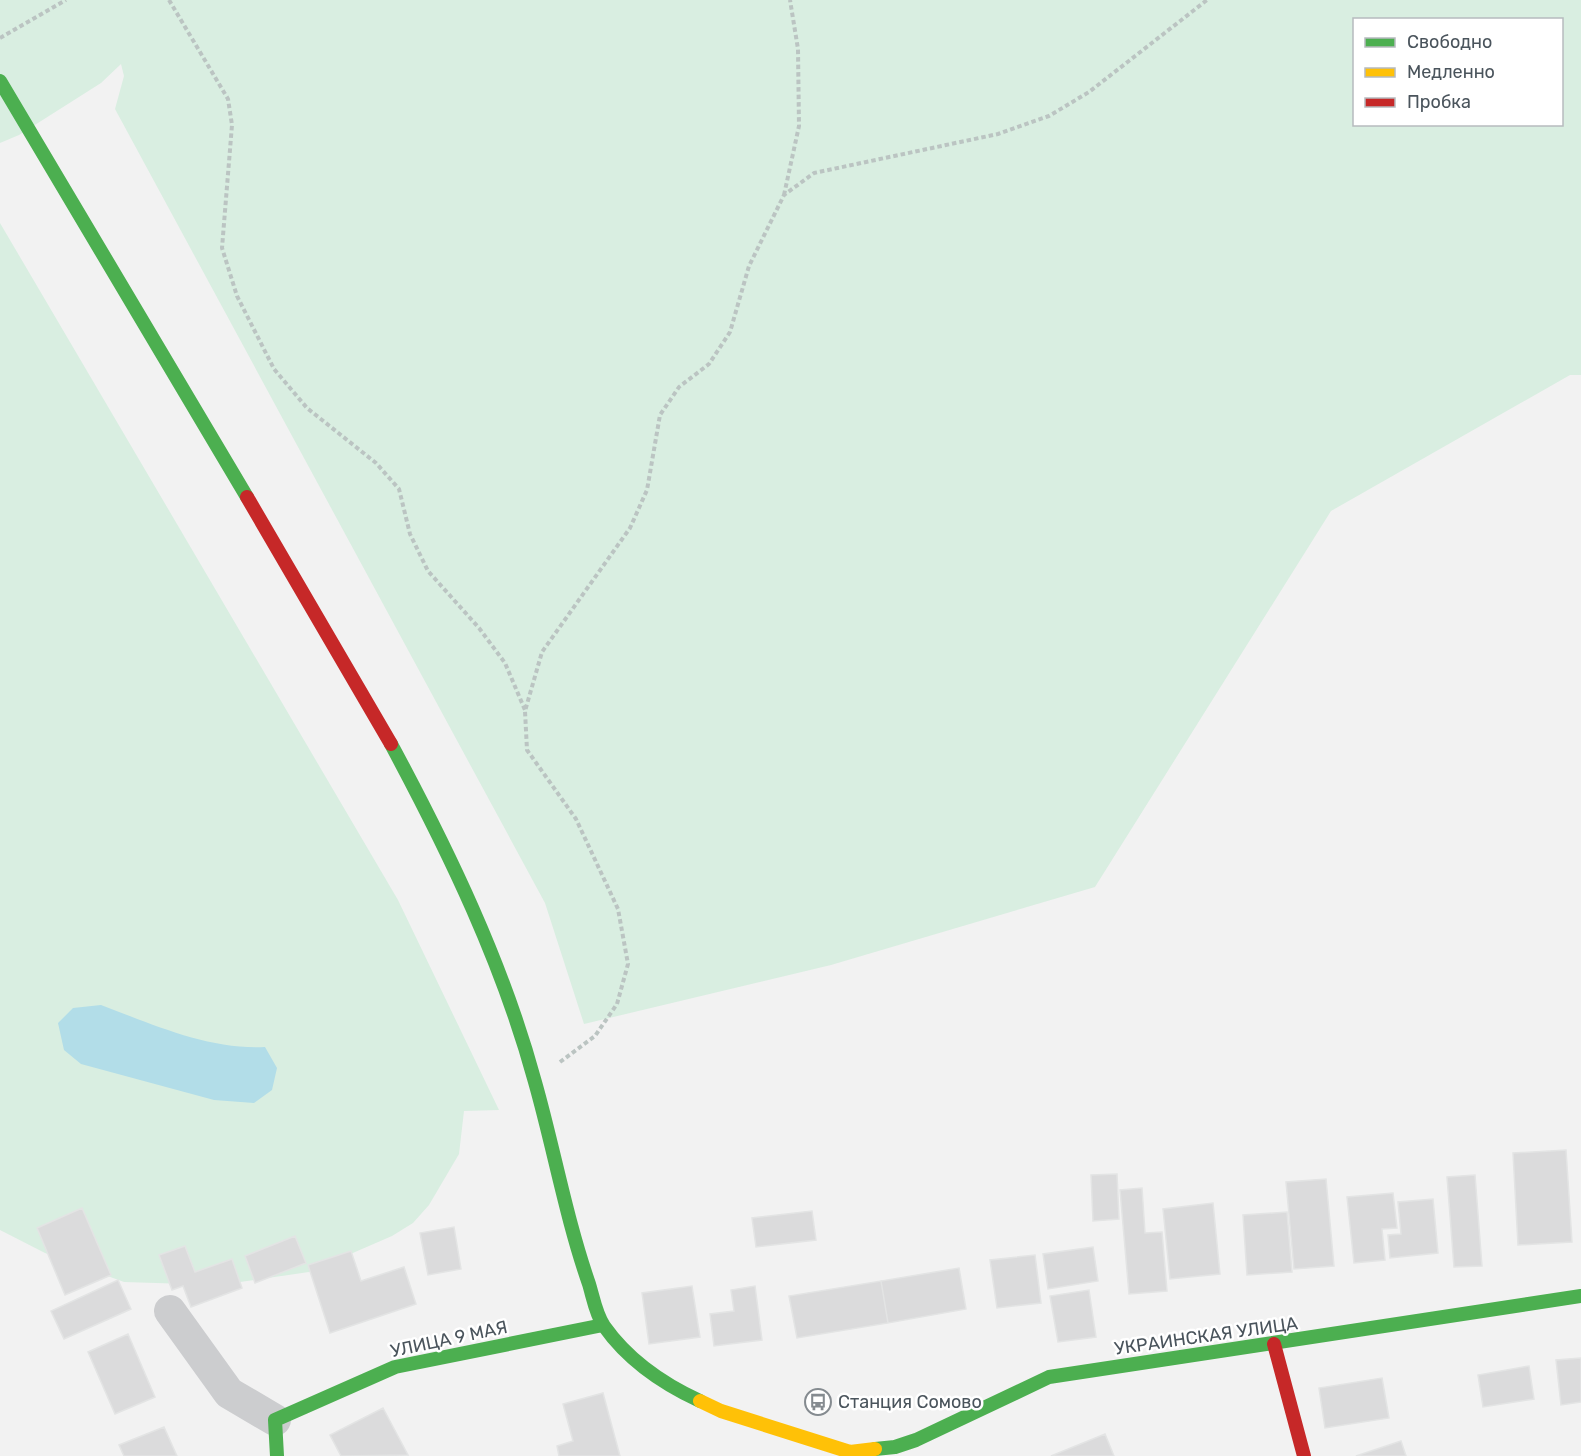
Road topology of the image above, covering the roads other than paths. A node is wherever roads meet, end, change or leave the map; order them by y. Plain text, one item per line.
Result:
1 (0, 81) edge
2 (1581, 1296) edge
3 (170, 1311) dead end
4 (603, 1325) junction
5 (1274, 1344) junction
6 (274, 1420) junction
7 (850, 1454) edge
8 (276, 1456) edge
9 (1304, 1456) edge

1 - 4 street
2 - 5 street, УКРАИНСКАЯ УЛИЦА
3 - 6 street
4 - 6 street, УЛИЦА 9 МАЯ
4 - 7 street
5 - 7 street, УКРАИНСКАЯ УЛИЦА
5 - 9 street
6 - 8 street

